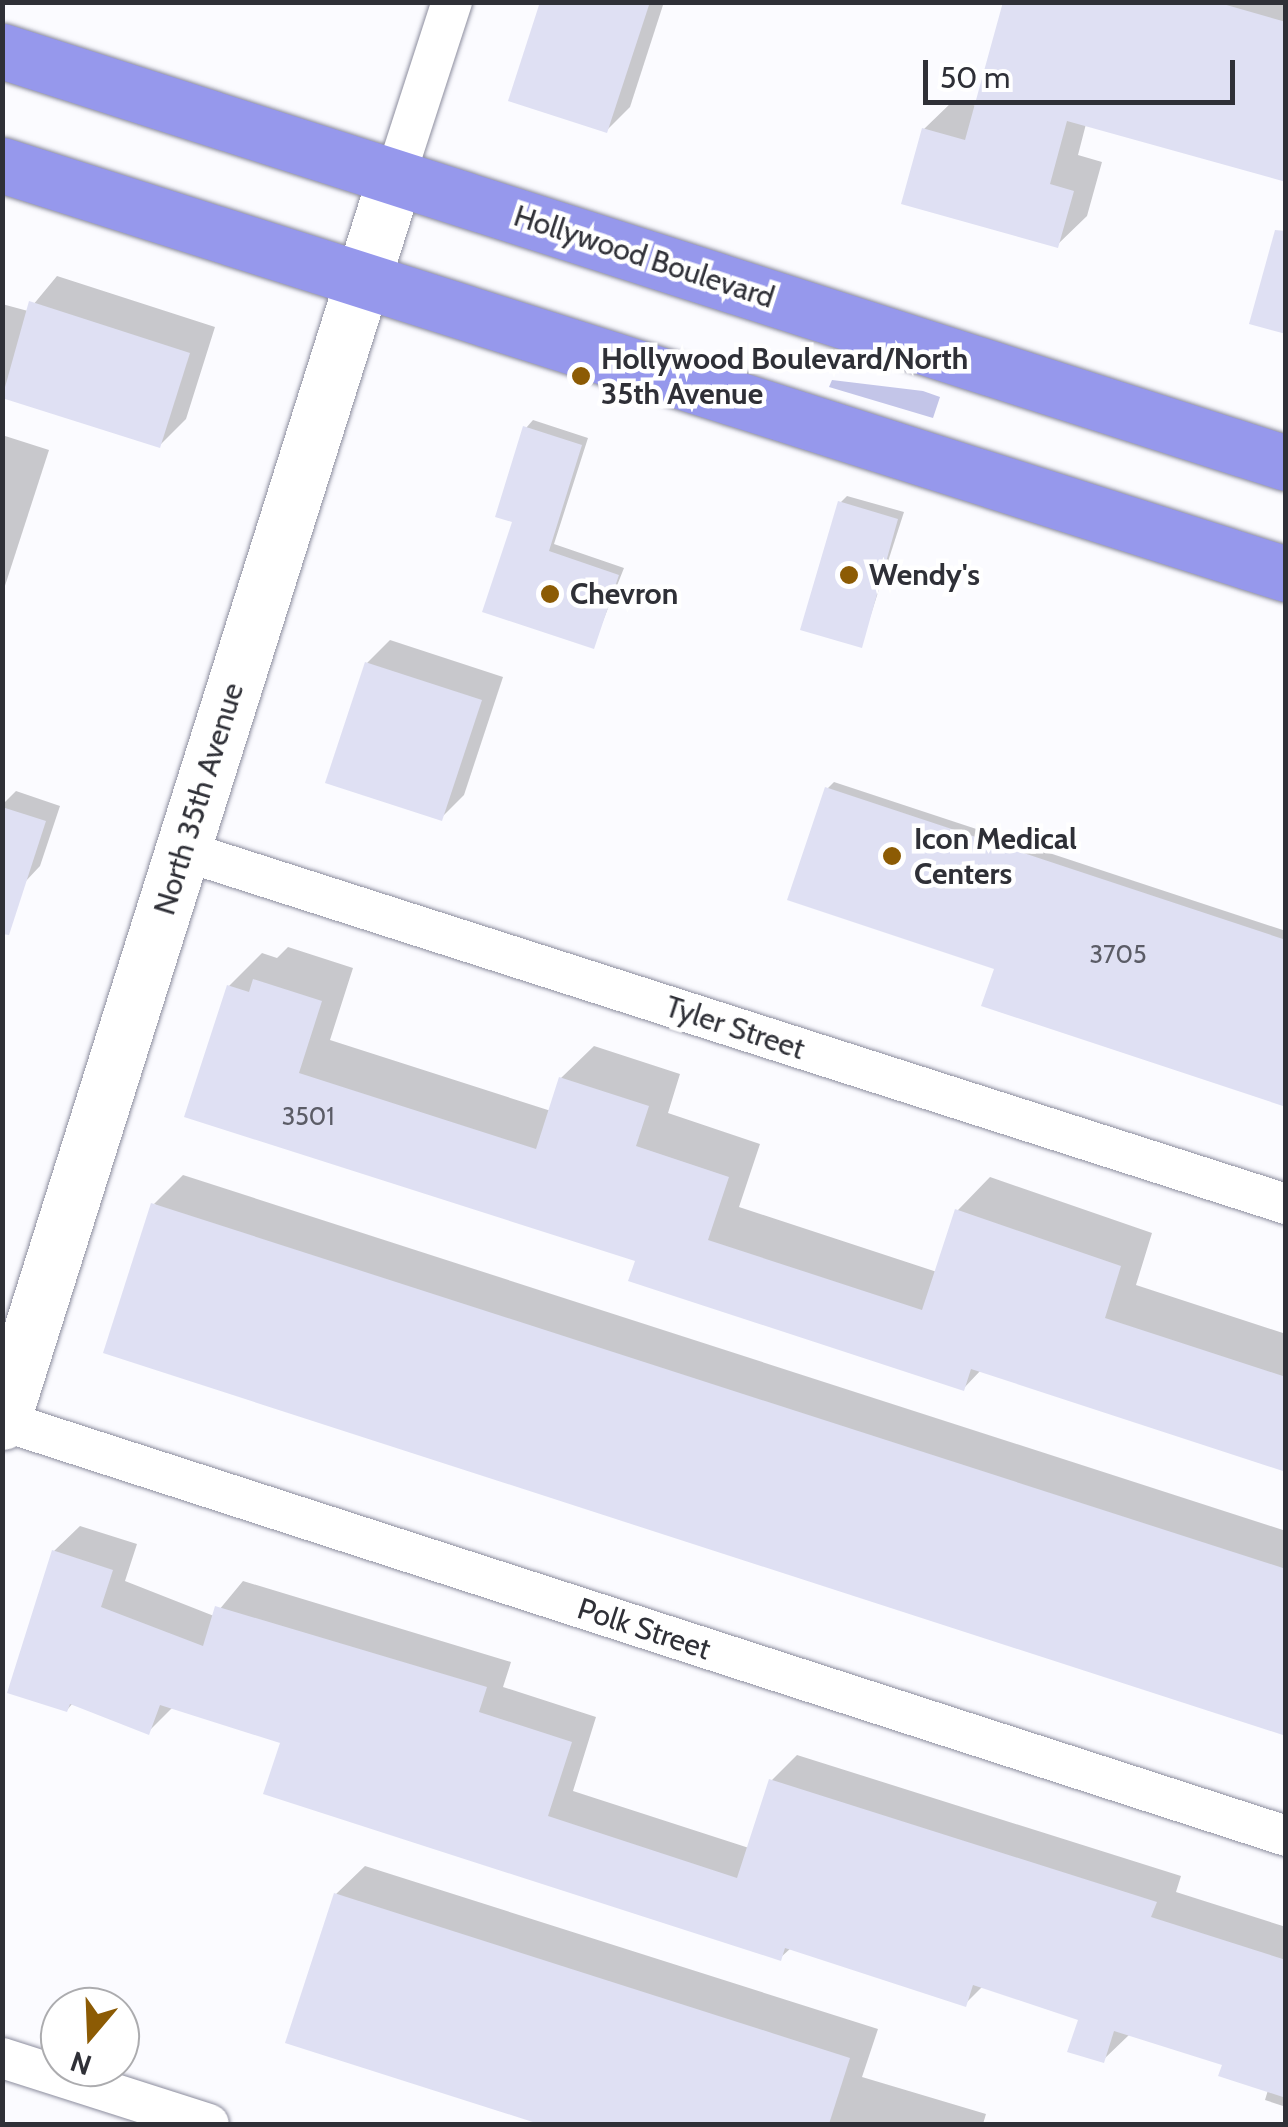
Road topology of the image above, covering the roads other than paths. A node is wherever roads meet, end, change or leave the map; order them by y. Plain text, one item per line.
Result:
1 (452, 2) edge
2 (2, 51) edge
3 (2, 165) edge
4 (396, 177) junction
5 (362, 282) junction
6 (1286, 463) edge
7 (1286, 574) edge
8 (184, 851) junction
9 (1286, 1204) edge
10 (3, 1421) edge
11 (1286, 1836) edge
12 (2, 2058) edge
13 (208, 2124) edge

1 - 4 street
2 - 4 highway, Hollywood Boulevard
3 - 5 highway
4 - 5 street, North 35th Avenue
4 - 6 highway, Hollywood Boulevard
5 - 7 highway
5 - 8 street, North 35th Avenue
8 - 9 street, Tyler Street
8 - 10 street, North 35th Avenue
10 - 11 street, Polk Street
12 - 13 street

